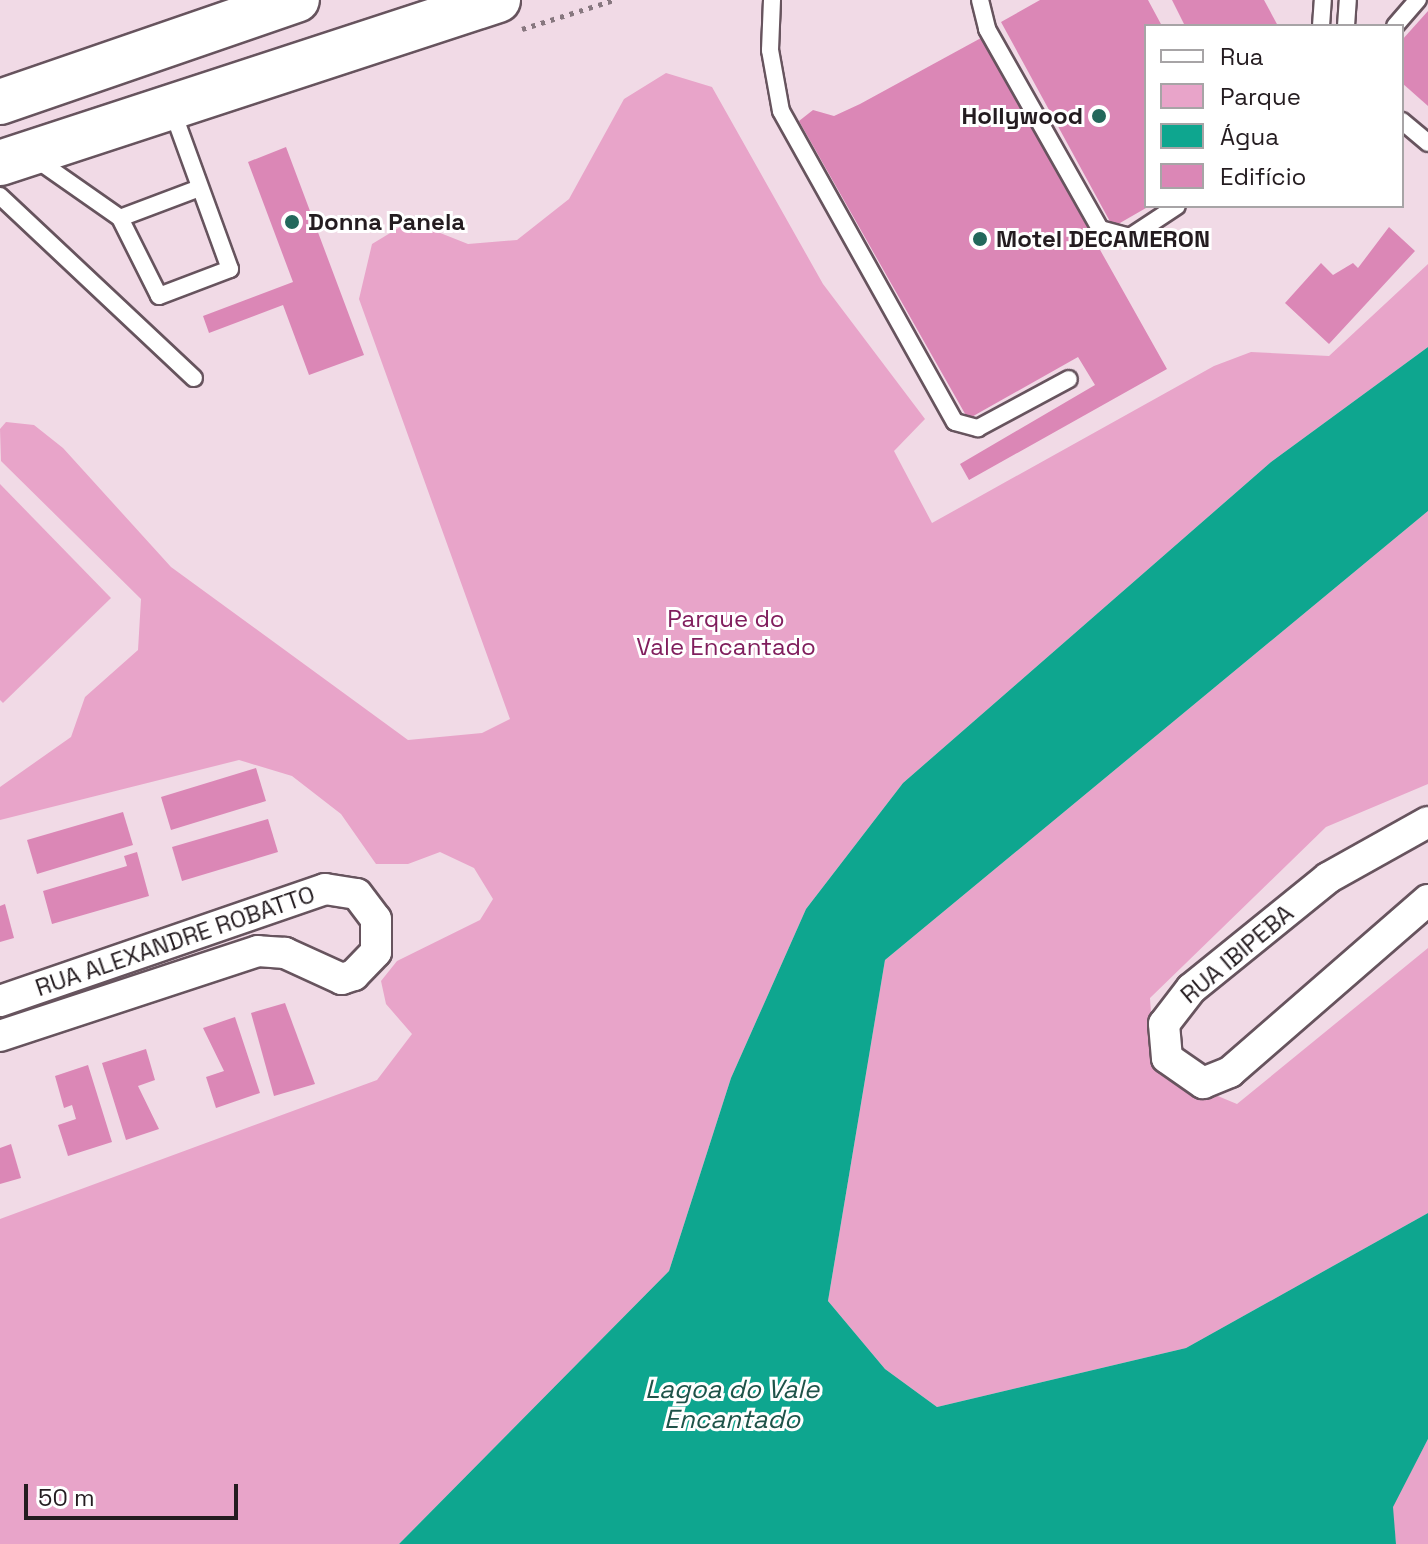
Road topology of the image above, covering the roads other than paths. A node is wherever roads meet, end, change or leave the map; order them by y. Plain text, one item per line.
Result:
1 (297, 0) edge
2 (498, 0) edge
3 (772, 0) edge
4 (980, 0) edge
5 (1323, 0) edge
6 (1348, 0) edge
7 (1418, 0) edge
8 (1321, 24) edge
9 (1346, 24) edge
10 (1397, 24) edge
11 (0, 102) edge
12 (169, 102) junction
13 (1404, 123) edge
14 (1428, 143) edge
15 (13, 158) edge
16 (200, 188) junction
17 (0, 196) edge
18 (1174, 208) edge
19 (120, 218) junction
20 (194, 378) dead end
21 (1069, 379) dead end
22 (1428, 822) edge
23 (1428, 900) edge
24 (0, 1001) edge
25 (0, 1036) edge

1 - 11 main road
2 - 12 main road
3 - 21 lane
4 - 18 lane
5 - 8 lane
6 - 9 lane
7 - 10 lane
12 - 15 main road
12 - 16 lane
13 - 14 lane
15 - 19 lane
16 - 19 lane
16 - 19 lane
17 - 20 lane
22 - 23 street, RUA IBIPEBA
24 - 25 street, RUA ALEXANDRE ROBATTO

